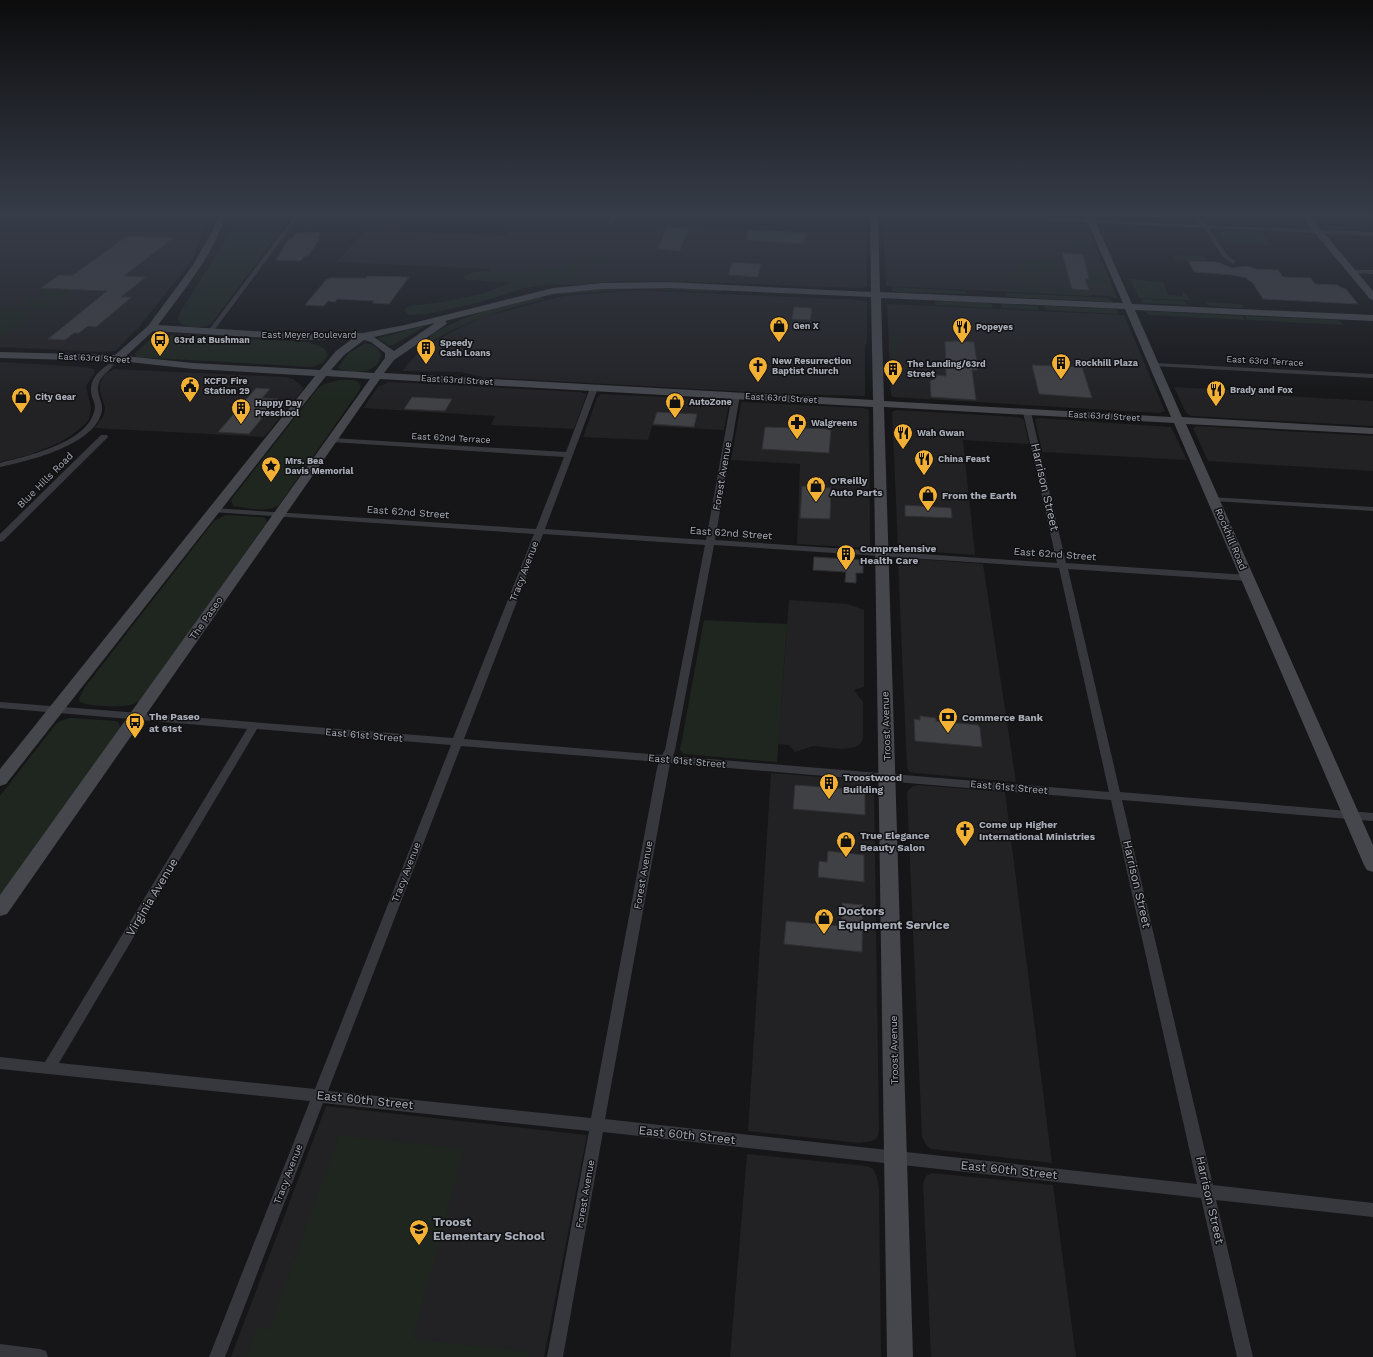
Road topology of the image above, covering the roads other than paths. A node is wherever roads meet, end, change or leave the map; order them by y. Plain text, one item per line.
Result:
1 (189, 277) edge
2 (251, 277) edge
3 (874, 277) edge
4 (1117, 277) edge
5 (1357, 277) edge
6 (874, 294) junction
7 (1373, 297) edge
8 (1130, 306) junction
9 (456, 315) junction
10 (1373, 318) edge
11 (151, 328) junction
12 (210, 332) junction
13 (363, 336) junction
14 (311, 337) junction
15 (340, 353) junction
16 (0, 355) edge
17 (390, 358) junction
18 (0, 359) edge
19 (115, 362) junction
20 (1155, 364) junction
21 (188, 366) junction
22 (323, 373) junction
23 (378, 376) junction
24 (1373, 376) edge
25 (594, 388) junction
26 (736, 395) junction
27 (877, 403) junction
28 (1027, 412) junction
29 (1180, 420) junction
30 (1373, 431) edge
31 (104, 437) dead end
32 (332, 440) junction
33 (569, 455) junction
34 (0, 465) edge
35 (1214, 499) junction
36 (1373, 509) edge
37 (213, 510) junction
38 (279, 515) junction
39 (539, 532) junction
40 (0, 540) edge
41 (710, 543) junction
42 (881, 554) junction
43 (1064, 566) junction
44 (1248, 578) junction
45 (0, 705) edge
46 (56, 710) junction
47 (136, 716) junction
48 (254, 726) junction
49 (457, 742) junction
50 (666, 759) junction
51 (888, 777) junction
52 (0, 780) edge
53 (1117, 796) junction
54 (1352, 815) junction
55 (1373, 817) edge
56 (1373, 865) edge
57 (0, 909) edge
58 (0, 1062) edge
59 (49, 1068) junction
60 (319, 1095) junction
61 (598, 1125) junction
62 (896, 1158) junction
63 (1208, 1192) junction
64 (1373, 1210) edge
65 (0, 1352) edge
66 (40, 1357) edge
67 (217, 1357) edge
68 (555, 1357) edge
69 (900, 1357) edge
70 (1246, 1357) edge

1 - 11 main road
2 - 12 street
3 - 6 main road, Troost Avenue
4 - 8 main road, Rockhill Road
5 - 7 main road
6 - 8 main road, East Meyer Boulevard
6 - 9 main road, East Meyer Boulevard
6 - 27 main road, Troost Avenue
8 - 10 main road, East Meyer Boulevard
8 - 20 main road, Rockhill Road
9 - 13 main road, East Meyer Boulevard
9 - 17 main road
11 - 12 main road, East Meyer Boulevard
11 - 19 main road
12 - 14 main road, East Meyer Boulevard
13 - 14 main road, East Meyer Boulevard
13 - 15 main road
13 - 17 main road
14 - 15 main road
15 - 22 main road
16 - 19 main road, East 63rd Street
17 - 23 main road, The Paseo
18 - 19 main road, East 63rd Street
19 - 21 main road, East 63rd Street
19 - 21 main road, East 63rd Street
19 - 34 street
20 - 24 street, East 63rd Terrace
20 - 29 main road, Rockhill Road
21 - 22 main road, East 63rd Street
22 - 23 main road, East 63rd Street
22 - 37 main road
23 - 25 main road, East 63rd Street
23 - 32 main road, The Paseo
25 - 26 main road, East 63rd Street
25 - 33 street, Tracy Avenue
26 - 27 main road, East 63rd Street
26 - 41 street, Forest Avenue
27 - 28 main road, East 63rd Street
27 - 42 main road, Troost Avenue
28 - 29 main road, East 63rd Street
28 - 43 street, Harrison Street
29 - 30 main road, East 63rd Street
29 - 35 main road, Rockhill Road
31 - 40 street, Blue Hills Road
32 - 33 street, East 62nd Terrace
32 - 38 main road, The Paseo
33 - 39 street, Tracy Avenue
35 - 36 street
35 - 44 main road, Rockhill Road
37 - 38 street, East 62nd Street
37 - 46 main road
38 - 39 street, East 62nd Street
38 - 47 main road, The Paseo
39 - 41 street, East 62nd Street
39 - 49 street, Tracy Avenue
41 - 42 street, East 62nd Street
41 - 50 street, Forest Avenue
42 - 43 street, East 62nd Street
42 - 51 main road, Troost Avenue
43 - 44 street, East 62nd Street
43 - 53 street, Harrison Street
44 - 54 main road, Rockhill Road
45 - 46 street, East 61st Street
46 - 47 street, East 61st Street
46 - 52 main road
47 - 48 street, East 61st Street
47 - 57 main road, The Paseo
48 - 49 street, East 61st Street
48 - 59 street, Virginia Avenue
49 - 50 street, East 61st Street
49 - 60 street, Tracy Avenue
50 - 51 street, East 61st Street
50 - 61 street, Forest Avenue
51 - 53 street, East 61st Street
51 - 62 main road, Troost Avenue
53 - 54 street, East 61st Street
53 - 63 street, Harrison Street
54 - 55 street, East 61st Street
54 - 56 main road, Rockhill Road
58 - 59 street, East 60th Street
59 - 60 street, East 60th Street
60 - 61 street, East 60th Street
60 - 67 street, Tracy Avenue
61 - 62 street, East 60th Street
61 - 68 street, Forest Avenue
62 - 63 street, East 60th Street
62 - 69 main road, Troost Avenue
63 - 64 street, East 60th Street
63 - 70 street, Harrison Street
65 - 66 street

